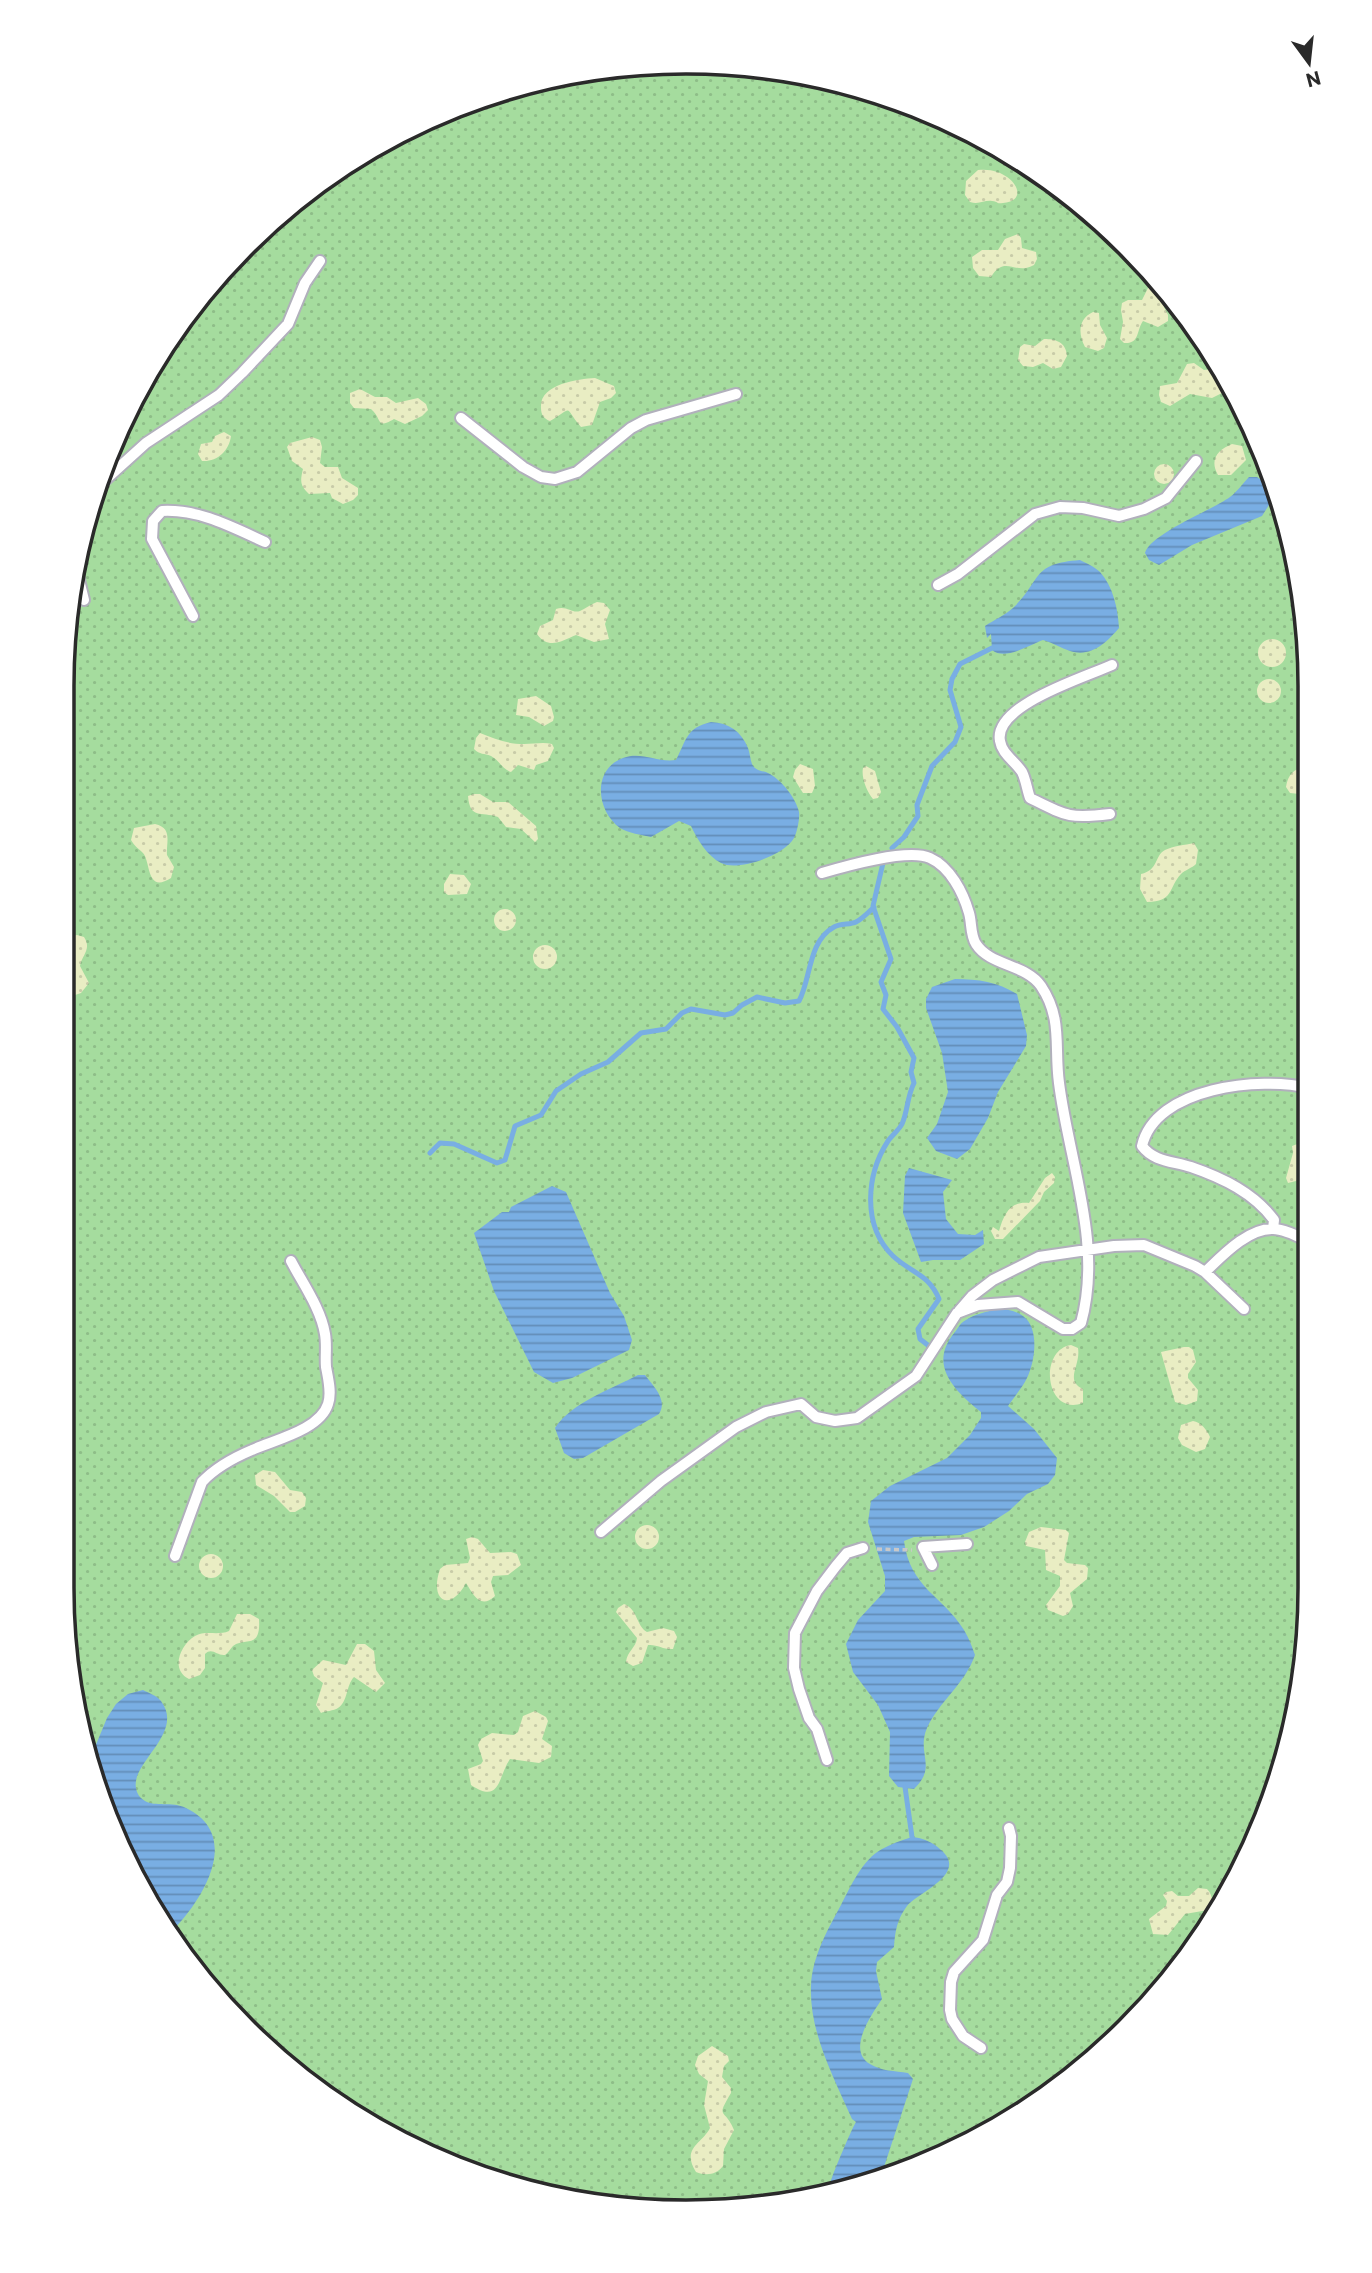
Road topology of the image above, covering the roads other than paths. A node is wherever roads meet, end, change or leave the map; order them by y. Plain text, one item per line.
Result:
1 (320, 261) dead end
2 (736, 394) dead end
3 (461, 418) dead end
4 (1196, 460) dead end
5 (112, 474) edge
6 (265, 542) dead end
7 (938, 585) dead end
8 (81, 590) edge
9 (84, 600) dead end
10 (193, 616) dead end
11 (1112, 665) dead end
12 (1110, 814) dead end
13 (822, 873) dead end
14 (1298, 1085) edge
15 (1273, 1229) junction
16 (1298, 1238) edge
17 (1088, 1251) junction
18 (291, 1261) dead end
19 (1205, 1272) junction
20 (1244, 1309) dead end
21 (957, 1313) junction
22 (601, 1532) dead end
23 (967, 1544) dead end
24 (863, 1548) road end
25 (175, 1556) dead end
26 (932, 1565) dead end
27 (827, 1760) dead end
28 (1009, 1828) dead end
29 (981, 2048) dead end

1 - 5 lane
2 - 3 lane
4 - 7 lane
6 - 10 lane
8 - 9 lane
11 - 12 lane
13 - 17 lane
14 - 15 lane
15 - 16 lane
15 - 19 lane
17 - 19 lane
17 - 21 lane
17 - 21 lane
18 - 25 lane
19 - 20 lane
21 - 22 lane
23 - 26 lane
24 - 27 lane
28 - 29 lane

